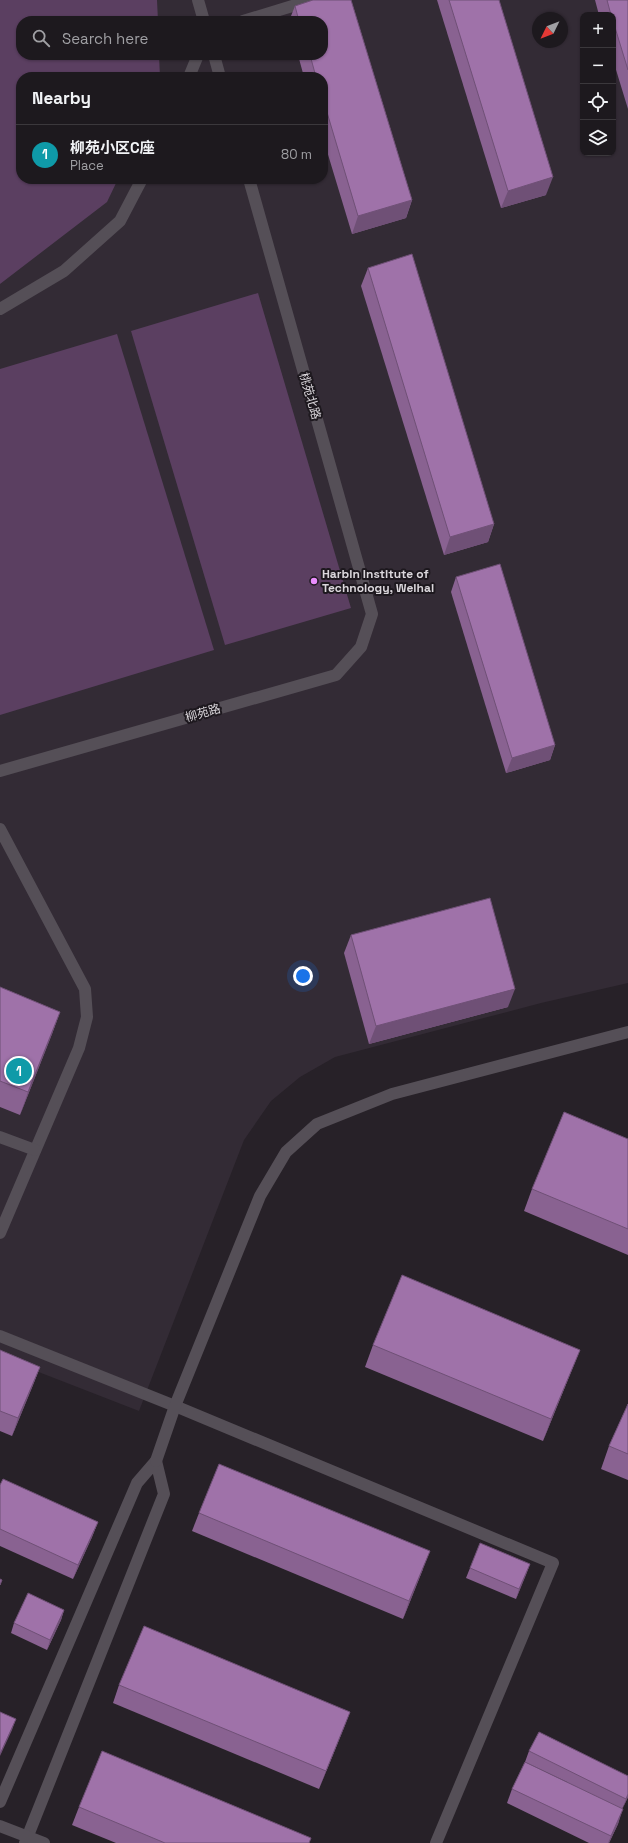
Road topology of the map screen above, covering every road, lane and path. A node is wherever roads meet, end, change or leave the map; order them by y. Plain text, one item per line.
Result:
1 (198, 0) edge
2 (312, 0) edge
3 (203, 16) edge
4 (259, 16) edge
5 (196, 60) edge
6 (215, 60) edge
7 (191, 72) edge
8 (219, 72) edge
9 (139, 184) edge
10 (250, 184) edge
11 (0, 309) edge
12 (372, 614) joint
13 (0, 771) edge
14 (0, 829) edge
15 (628, 1032) edge
16 (0, 1137) edge
17 (36, 1150) junction
18 (0, 1233) edge
19 (0, 1336) edge
20 (175, 1406) junction
21 (156, 1461) junction
22 (0, 1802) edge
23 (0, 1826) edge
24 (26, 1840) edge
25 (44, 1843) edge
26 (436, 1843) edge

1 - 3 street
2 - 4 street
5 - 7 street
6 - 8 street
9 - 11 street
10 - 12 street, 桃苑北路
12 - 13 street, 柳苑路
14 - 17 street
15 - 20 street
16 - 17 street
17 - 18 street
19 - 20 street
20 - 21 street
20 - 26 street
21 - 22 street
21 - 24 street
23 - 24 street
24 - 25 street

